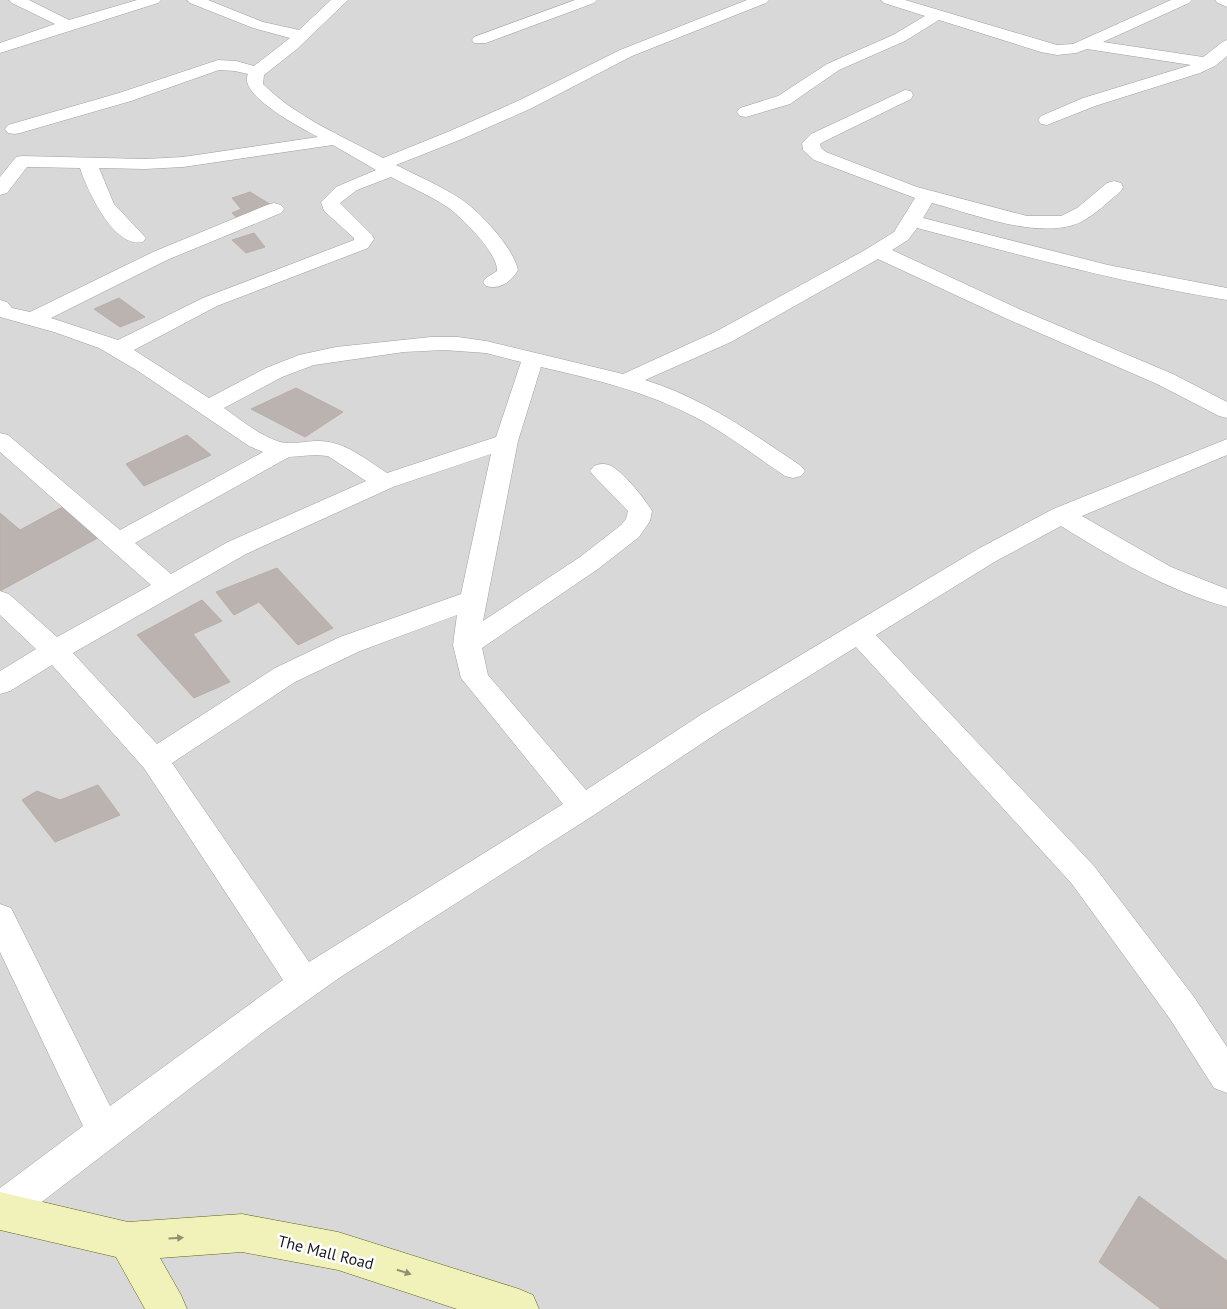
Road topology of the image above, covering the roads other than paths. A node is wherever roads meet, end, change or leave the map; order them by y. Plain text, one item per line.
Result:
1 (17, 0) edge
2 (153, 0) edge
3 (195, 0) edge
4 (340, 0) edge
5 (589, 0) edge
6 (761, 0) edge
7 (889, 0) edge
8 (1184, 0) edge
9 (1223, 0) edge
10 (1227, 2) edge
11 (937, 15) junction
12 (68, 25) junction
13 (302, 36) junction
14 (480, 40) dead end
15 (1087, 44) junction
16 (1227, 45) edge
17 (0, 48) edge
18 (1206, 62) junction
19 (1227, 66) edge
20 (257, 72) junction
21 (905, 95) dead end
22 (746, 112) dead end
23 (1047, 120) dead end
24 (7, 125) edge
25 (334, 140) junction
26 (22, 161) junction
27 (88, 163) junction
28 (386, 167) junction
29 (1114, 187) dead end
30 (0, 189) edge
31 (926, 196) junction
32 (274, 209) dead end
33 (912, 221) junction
34 (136, 238) dead end
35 (877, 251) junction
36 (493, 282) dead end
37 (1227, 294) edge
38 (2, 317) edge
39 (32, 319) junction
40 (118, 349) junction
41 (533, 358) junction
42 (625, 382) junction
43 (208, 408) junction
44 (1227, 411) edge
45 (0, 440) edge
46 (506, 441) junction
47 (1227, 446) edge
48 (285, 450) junction
49 (602, 471) dead end
50 (793, 472) dead end
51 (384, 482) junction
52 (1062, 515) junction
53 (117, 542) junction
54 (169, 586) junction
55 (1227, 598) edge
56 (473, 599) junction
57 (0, 600) edge
58 (858, 632) junction
59 (467, 645) junction
60 (55, 651) junction
61 (0, 684) edge
62 (154, 760) junction
63 (583, 807) junction
64 (0, 918) edge
65 (305, 984) junction
66 (1227, 1077) edge
67 (105, 1133) junction
68 (0, 1211) edge
69 (128, 1241) junction
70 (166, 1309) edge
71 (519, 1309) edge

1 - 12 street
2 - 12 street
3 - 13 street
4 - 13 street
5 - 14 street
6 - 28 street
7 - 11 street
8 - 15 street
9 - 10 street
11 - 15 street
11 - 22 street
12 - 17 street
13 - 20 street
15 - 18 street
16 - 18 street
18 - 19 street
18 - 23 street
20 - 24 street
20 - 25 street
21 - 31 street
24 - 26 street
25 - 27 street
25 - 28 street
26 - 27 street
26 - 30 street
27 - 34 street
28 - 36 street
28 - 40 street
29 - 31 street
31 - 33 street
32 - 39 street
33 - 35 street
33 - 37 street
35 - 42 street
35 - 44 street
38 - 39 street
39 - 40 street
40 - 43 street
41 - 42 street
41 - 43 street
41 - 46 street
42 - 50 street
43 - 48 street
45 - 53 street
46 - 51 street
46 - 56 street
47 - 52 street
48 - 51 street
48 - 53 street
49 - 59 street
51 - 54 street
52 - 55 street
52 - 58 street
53 - 54 street
54 - 60 street
56 - 59 street
56 - 62 street
57 - 60 street
58 - 63 street
58 - 66 street
59 - 63 street
60 - 61 street
60 - 62 street
62 - 65 street
63 - 65 street
64 - 67 street
65 - 67 street
67 - 68 street
68 - 69 main road, The Mall Road
69 - 70 main road
69 -> 71 main road, The Mall Road

